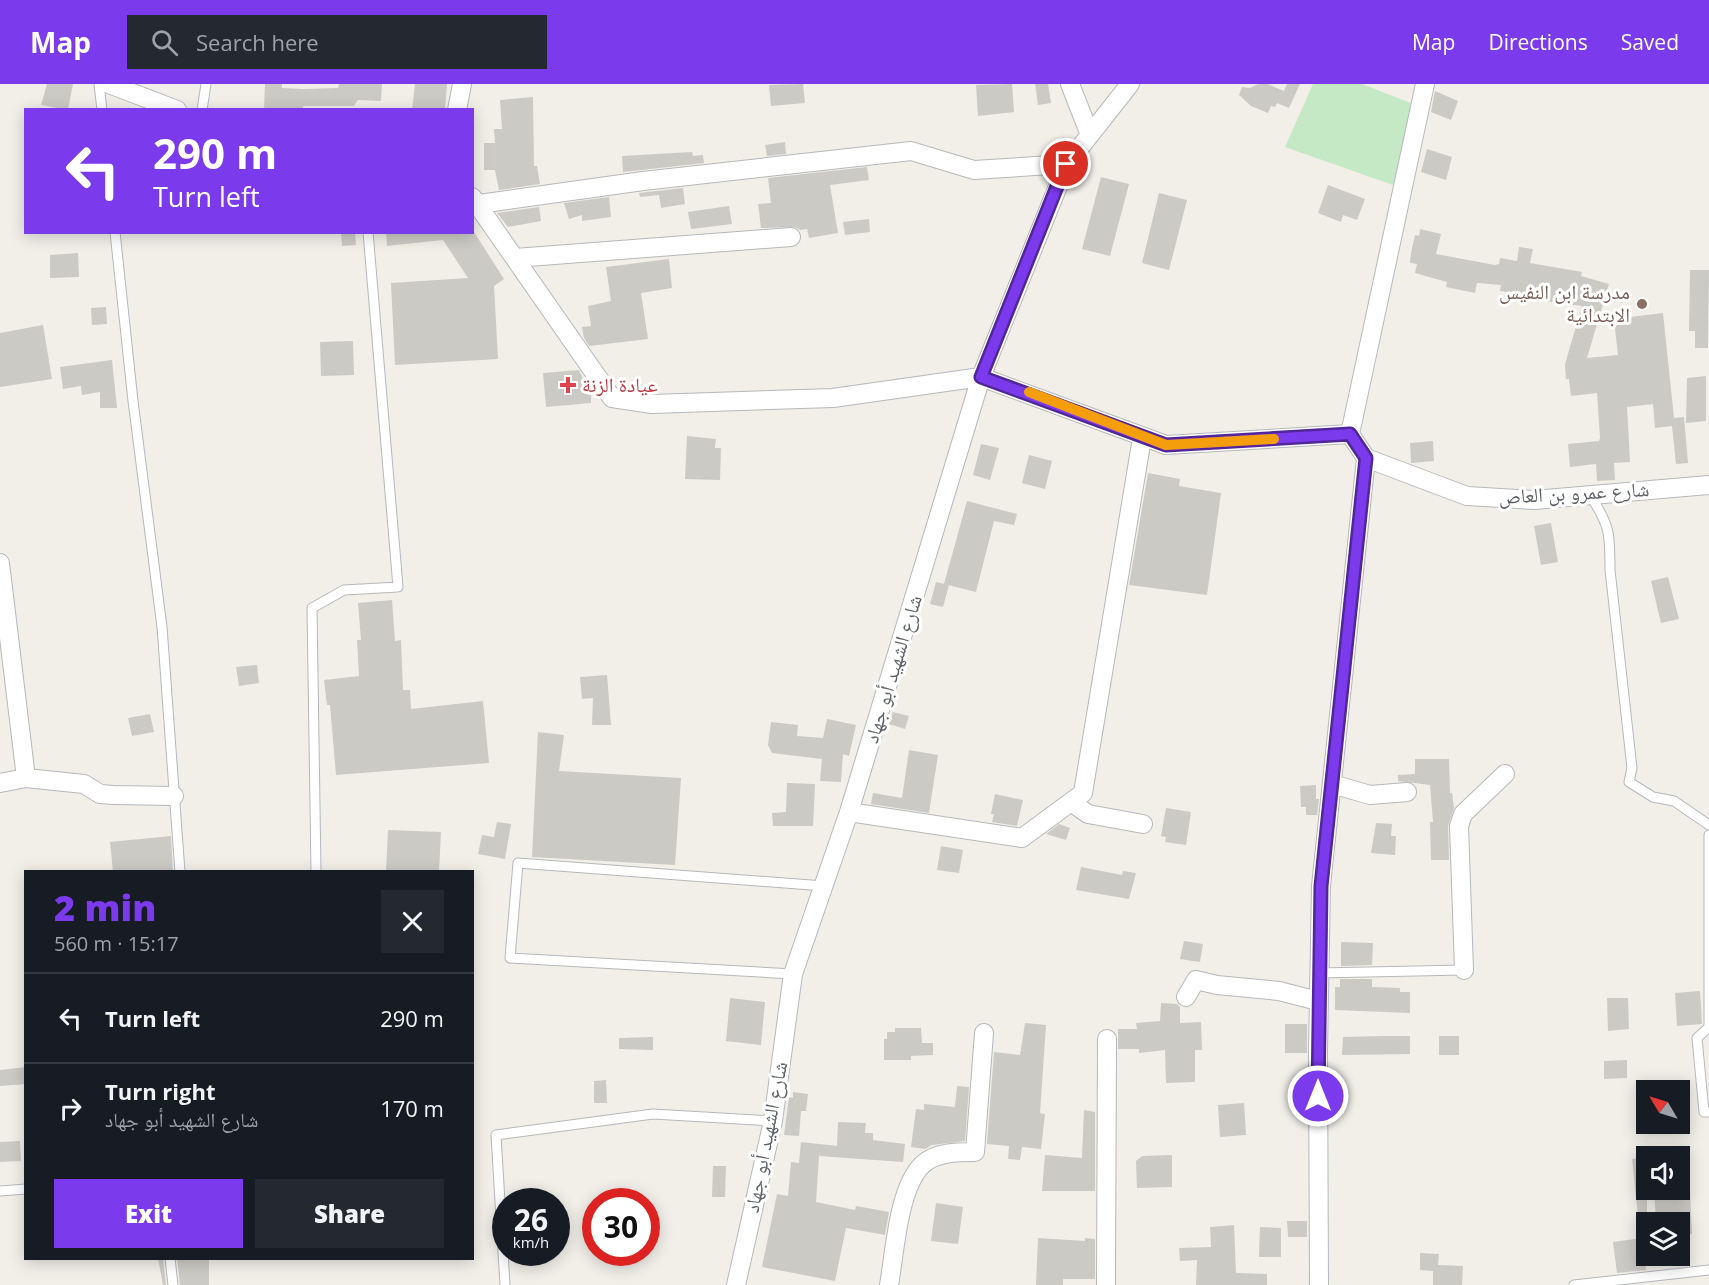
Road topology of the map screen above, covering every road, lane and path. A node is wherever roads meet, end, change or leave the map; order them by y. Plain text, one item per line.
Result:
1 (99, 84) edge
2 (109, 84) edge
3 (206, 84) edge
4 (462, 84) edge
5 (1070, 84) edge
6 (1130, 84) edge
7 (1425, 84) edge
8 (102, 108) edge
9 (172, 108) edge
10 (202, 108) edge
11 (457, 108) edge
12 (1090, 135) junction
13 (1066, 164) junction
14 (476, 201) edge
15 (115, 234) edge
16 (368, 234) edge
17 (791, 237) dead end
18 (515, 258) junction
19 (981, 377) junction
20 (1350, 434) junction
21 (1142, 438) junction
22 (1366, 458) junction
23 (1709, 485) edge
24 (1590, 495) junction
25 (0, 563) edge
26 (1505, 774) dead end
27 (26, 778) junction
28 (0, 783) edge
29 (1332, 784) junction
30 (1407, 792) dead end
31 (174, 796) junction
32 (1071, 802) junction
33 (849, 812) junction
34 (1143, 824) dead end
35 (1709, 825) edge
36 (1709, 835) edge
37 (180, 870) edge
38 (316, 870) edge
39 (825, 886) junction
40 (1464, 970) joint
41 (1318, 973) junction
42 (793, 974) junction
43 (1186, 997) dead end
44 (1318, 1001) junction
45 (1709, 1028) edge
46 (984, 1033) dead end
47 (1107, 1039) dead end
48 (1709, 1112) edge
49 (773, 1121) junction
50 (24, 1189) edge
51 (0, 1191) edge
52 (170, 1260) edge
53 (1709, 1270) edge
54 (173, 1285) edge
55 (505, 1285) edge
56 (736, 1285) edge
57 (889, 1285) edge
58 (1106, 1285) edge
59 (1319, 1285) edge
60 (1574, 1285) edge

1 - 8 lane
2 - 9 street
3 - 10 lane
4 - 11 street
5 - 12 street
6 - 12 street, شارع الشهيد أبو جهاد
7 - 20 street
12 - 13 street, شارع الشهيد أبو جهاد
13 - 14 street
13 - 19 street, شارع الشهيد أبو جهاد
14 - 18 street
15 - 31 lane
16 - 38 lane
17 - 18 street
18 - 19 street
19 - 21 street
19 - 33 street, شارع الشهيد أبو جهاد
20 - 21 street
20 - 22 street
21 - 32 street
22 - 24 street, شارع عمرو بن العاص
22 - 29 street
23 - 24 street, شارع عمرو بن العاص
24 - 35 lane
25 - 27 street
26 - 40 street
27 - 28 street
27 - 31 street
29 - 30 street
29 - 41 street
31 - 37 lane
32 - 33 street
32 - 34 street
33 - 39 street, شارع الشهيد أبو جهاد
36 - 45 lane
39 - 42 street, شارع الشهيد أبو جهاد
39 - 42 lane
40 - 41 lane
41 - 44 street
42 - 49 street, شارع الشهيد أبو جهاد
43 - 44 street
44 - 59 street
45 - 48 lane
46 - 57 street
47 - 58 street
49 - 55 lane
49 - 56 street, شارع الشهيد أبو جهاد
50 - 51 lane
52 - 54 lane
53 - 60 lane

